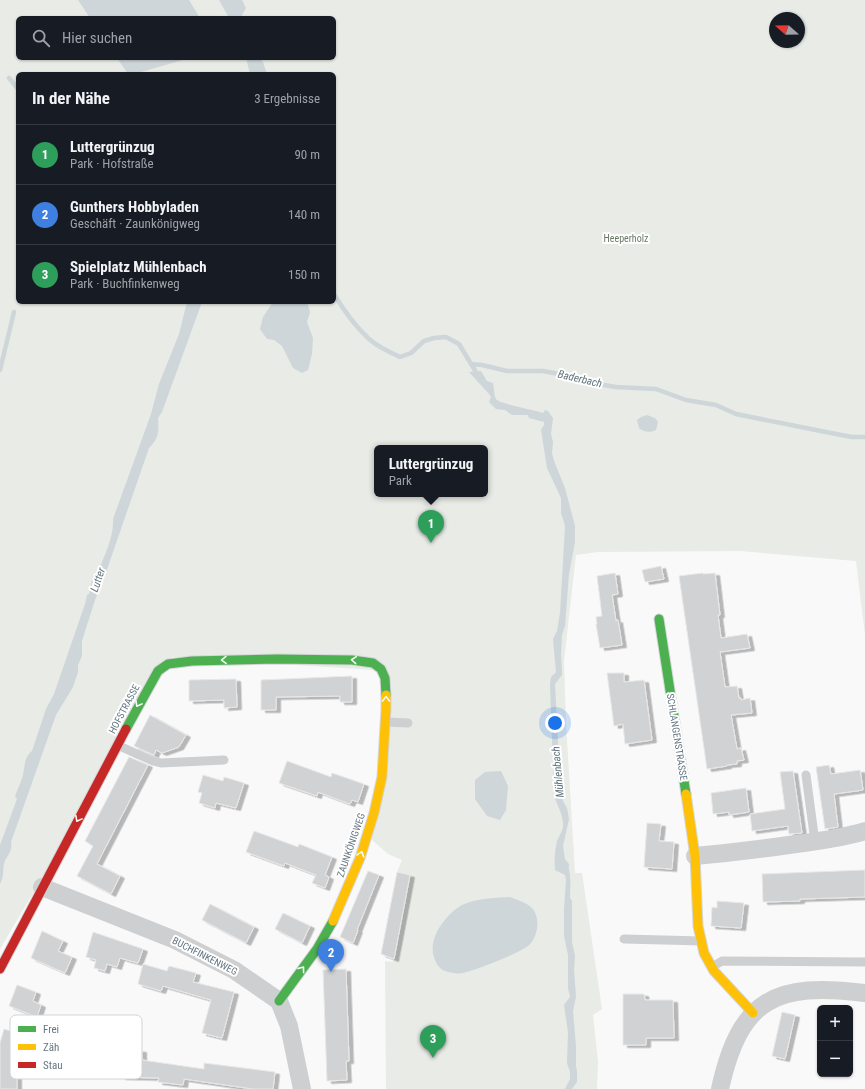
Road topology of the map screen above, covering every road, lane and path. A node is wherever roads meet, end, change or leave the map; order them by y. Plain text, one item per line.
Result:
1 (659, 619) dead end
2 (385, 678) joint
3 (386, 722) junction
4 (408, 723) dead end
5 (117, 745) junction
6 (224, 760) dead end
7 (806, 775) dead end
8 (865, 831) edge
9 (815, 842) junction
10 (695, 856) junction
11 (42, 887) junction
12 (624, 939) dead end
13 (702, 941) junction
14 (865, 962) edge
15 (712, 967) junction
16 (0, 968) edge
17 (865, 992) edge
18 (279, 1001) junction
19 (753, 1013) junction
20 (302, 1089) edge
21 (720, 1089) edge

1 - 10 street, SCHLANGENSTRASSE
3 -> 2 street, ZAUNKÖNIGWEG
2 -> 5 street, HOFSTRASSE
3 - 4 lane
18 -> 3 street, ZAUNKÖNIGWEG
5 - 6 lane
5 -> 11 street, HOFSTRASSE
7 - 9 lane
8 - 9 street
9 - 10 street
10 - 13 street, SCHLANGENSTRASSE
11 - 16 street, HOFSTRASSE
11 - 18 street, BUCHFINKENWEG
12 - 13 lane
13 - 15 street, SCHLANGENSTRASSE
14 - 15 lane
15 - 19 street, SCHLANGENSTRASSE
17 - 19 street
18 - 20 street
19 - 21 street

